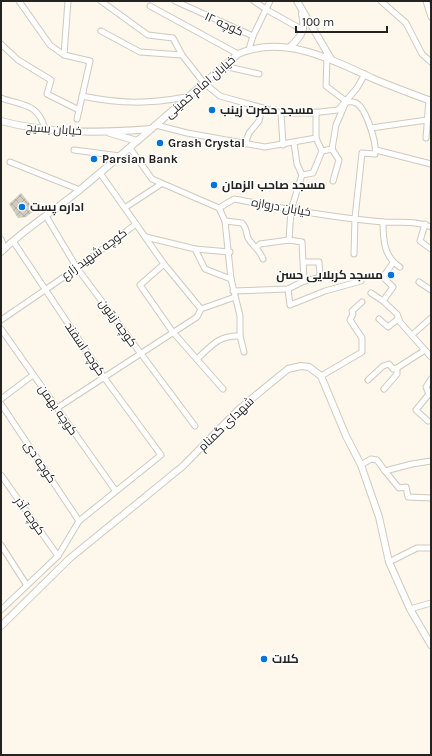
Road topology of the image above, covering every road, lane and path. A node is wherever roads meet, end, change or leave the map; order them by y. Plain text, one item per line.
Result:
1 (19, 1) edge
2 (68, 1) edge
3 (101, 1) edge
4 (174, 1) edge
5 (254, 1) edge
6 (270, 1) edge
7 (297, 1) edge
8 (381, 1) edge
9 (426, 1) edge
10 (150, 6) dead end
11 (301, 9) junction
12 (267, 10) junction
13 (431, 17) edge
14 (303, 30) junction
15 (102, 31) dead end
16 (253, 36) junction
17 (1, 44) edge
18 (290, 48) junction
19 (248, 49) junction
20 (238, 54) junction
21 (64, 55) junction
22 (182, 55) junction
23 (329, 59) junction
24 (431, 62) edge
25 (224, 66) junction
26 (259, 74) dead end
27 (365, 74) junction
28 (204, 83) junction
29 (82, 96) junction
30 (186, 97) junction
31 (1, 98) edge
32 (430, 101) edge
33 (347, 102) junction
34 (262, 108) junction
35 (79, 110) junction
36 (316, 112) junction
37 (281, 113) junction
38 (77, 119) dead end
39 (427, 120) junction
40 (1, 122) edge
41 (154, 127) junction
42 (45, 128) junction
43 (371, 128) junction
44 (107, 132) junction
45 (316, 138) junction
46 (426, 138) dead end
47 (137, 141) junction
48 (294, 143) junction
49 (245, 144) junction
50 (283, 145) junction
51 (130, 148) junction
52 (332, 149) junction
53 (74, 150) dead end
54 (376, 150) junction
55 (322, 151) junction
56 (120, 156) junction
57 (10, 162) dead end
58 (431, 164) edge
59 (100, 173) junction
60 (302, 175) junction
61 (333, 181) dead end
62 (161, 184) junction
63 (80, 190) junction
64 (126, 207) junction
65 (219, 208) junction
66 (291, 210) junction
67 (46, 216) junction
68 (355, 218) junction
69 (225, 221) junction
70 (383, 222) junction
71 (136, 224) junction
72 (425, 224) junction
73 (431, 227) edge
74 (146, 237) junction
75 (1, 240) edge
76 (289, 240) junction
77 (13, 241) junction
78 (257, 247) junction
79 (194, 249) junction
80 (431, 249) edge
81 (2, 251) edge
82 (230, 252) junction
83 (354, 254) dead end
84 (263, 259) dead end
85 (304, 262) junction
86 (393, 263) junction
87 (164, 264) junction
88 (400, 267) dead end
89 (77, 268) junction
90 (231, 279) junction
91 (304, 281) junction
92 (362, 281) dead end
93 (419, 282) dead end
94 (288, 289) junction
95 (44, 290) junction
96 (233, 290) junction
97 (431, 290) edge
98 (371, 293) dead end
99 (235, 297) junction
100 (383, 301) junction
101 (362, 302) dead end
102 (201, 309) junction
103 (431, 318) edge
104 (379, 319) dead end
105 (398, 319) junction
106 (1, 320) edge
107 (1, 329) edge
108 (172, 331) junction
109 (412, 335) junction
110 (240, 336) junction
111 (425, 350) junction
112 (244, 352) dead end
113 (140, 353) junction
114 (431, 357) edge
115 (197, 359) junction
116 (397, 368) junction
117 (33, 375) junction
118 (103, 376) junction
119 (321, 376) junction
120 (368, 380) dead end
121 (431, 380) edge
122 (223, 388) dead end
123 (384, 389) dead end
124 (430, 394) edge
125 (1, 400) edge
126 (1, 404) edge
127 (57, 408) junction
128 (428, 421) dead end
129 (195, 426) dead end
130 (431, 461) edge
131 (361, 465) junction
132 (385, 471) junction
133 (1, 476) edge
134 (114, 490) junction
135 (431, 498) edge
136 (79, 521) junction
137 (1, 545) edge
138 (431, 548) edge
139 (58, 556) junction
140 (389, 562) junction
141 (26, 584) junction
142 (431, 603) edge
143 (1, 610) edge
144 (410, 610) junction
145 (1, 626) edge
146 (431, 645) edge

1 - 21 street
2 - 21 street
3 - 22 street
4 - 16 street, کوچه ۱۲
5 - 12 street
6 - 12 street
7 - 11 street
8 - 24 street
9 - 13 street
10 - 20 street
11 - 14 street
11 - 23 street
12 - 14 street
12 - 16 street
14 - 18 street
15 - 22 street
16 - 19 street
17 - 35 street
18 - 19 street, خیابان امام خمینی
18 - 23 street, خیابان امام خمینی
19 - 20 street, خیابان امام خمینی
20 - 25 street, خیابان امام خمینی
21 - 29 street
22 - 28 street
23 - 27 street, خیابان امام خمینی
23 - 33 street
25 - 26 street
25 - 28 street, خیابان امام خمینی
27 - 32 street, خیابان امام خمینی
27 - 33 street
28 - 30 street, خیابان امام خمینی
28 - 34 street
29 - 30 street
29 - 35 street
30 - 41 street, خیابان امام خمینی
31 - 42 street
32 - 39 street
33 - 36 street
33 - 43 street
33 - 52 street
34 - 37 street
34 - 49 street
35 - 38 street
36 - 37 street
36 - 45 street
37 - 50 street
39 - 43 street
39 - 46 street
40 - 42 street, خیابان بسیج
41 - 44 street, خیابان بسیج
41 - 47 street, خیابان امام خمینی
41 - 49 street
42 - 44 street, خیابان بسیج
43 - 54 street
44 - 47 street, خیابان بسیج
45 - 48 street
45 - 55 street
47 - 51 street, خیابان امام خمینی
48 - 50 street
48 - 60 street
49 - 50 street
51 - 56 street, خیابان امام خمینی
51 - 62 street
52 - 55 street
52 - 61 street
53 - 56 street
54 - 58 street
54 - 68 street
55 - 60 street
56 - 59 street, خیابان امام خمینی
57 - 63 street
59 - 63 street, خیابان امام خمینی
59 - 64 street, کوچه شهید زارع
60 - 66 street
62 - 64 street
62 - 65 street
63 - 67 street, خیابان امام خمینی
64 - 71 street, کوچه شهید زارع
65 - 66 street, خیابان دروازه
65 - 69 street
66 - 68 street, خیابان دروازه
66 - 76 street
67 - 77 street, خیابان امام خمینی
67 - 89 street, کوچه زیتون
68 - 70 street, خیابان دروازه
68 - 83 street
69 - 78 street
69 - 82 street
70 - 72 street, خیابان دروازه
70 - 86 street
71 - 74 street
71 - 89 street, کوچه شهید زارع
72 - 73 street, خیابان دروازه
72 - 80 street
74 - 79 street
74 - 87 street
75 - 81 street
76 - 78 street
76 - 85 street
77 - 81 street, خیابان امام خمینی
77 - 95 street, کوچه اسفند
78 - 84 street
79 - 82 street
79 - 90 street
82 - 90 street
85 - 91 street
85 - 91 street
86 - 88 street
86 - 100 street
87 - 102 street
87 - 108 street
89 - 95 street, کوچه شهید زارع
89 - 113 street, کوچه زیتون
90 - 96 street
91 - 94 street
92 - 94 street
93 - 97 street
94 - 96 street
95 - 106 street, کوچه شهید زارع
95 - 118 street, کوچه اسفند
96 - 99 street
98 - 100 street
99 - 102 street
99 - 110 street
100 - 105 street
101 - 119 street
102 - 108 street
103 - 109 street
104 - 105 street
105 - 109 street
107 - 117 street, کوچه بهمن
108 - 113 street
108 - 115 street
109 - 111 street
110 - 112 street
110 - 115 street
111 - 114 street
111 - 116 street
113 - 118 street
113 - 129 street, کوچه زیتون
115 - 122 street
116 - 120 street
116 - 123 street
117 - 125 street
117 - 127 street, کوچه بهمن
118 - 127 street
118 - 134 street, کوچه اسفند
119 - 131 street
119 - 145 street, شهدای گمنام
121 - 124 street
124 - 128 street
126 - 136 street, کوچه دی
127 - 134 street, کوچه بهمن
130 - 132 street
131 - 132 street
131 - 140 street
132 - 135 street
133 - 139 street, کوچه آذر
134 - 136 street
136 - 139 street
137 - 141 street
138 - 140 street
139 - 141 street
140 - 144 street
141 - 143 street
142 - 144 street
144 - 146 street

